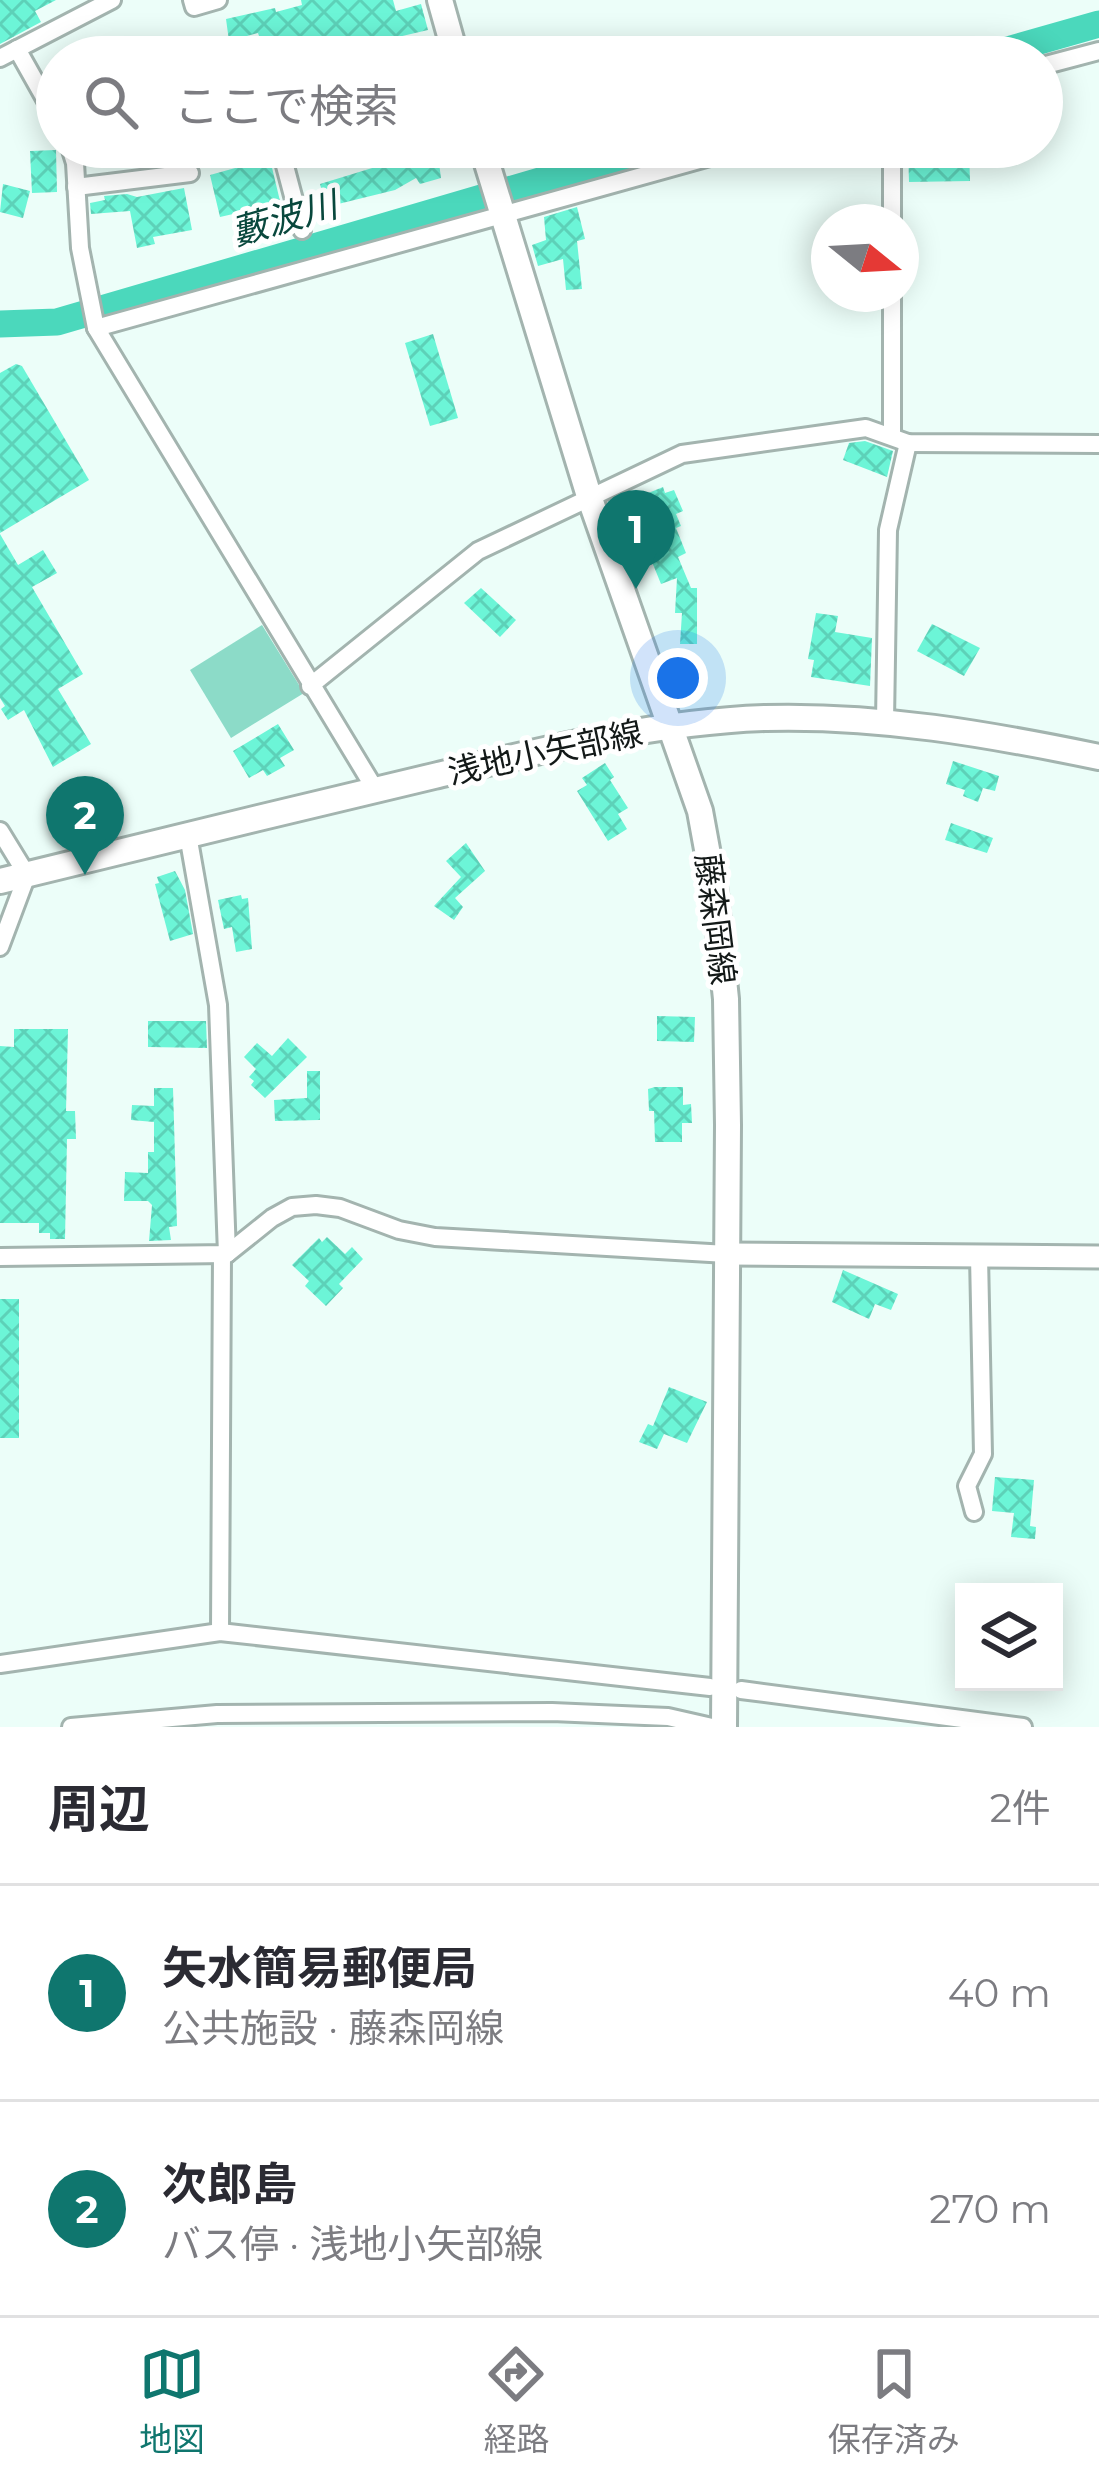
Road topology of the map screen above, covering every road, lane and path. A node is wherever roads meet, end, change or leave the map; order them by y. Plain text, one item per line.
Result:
1 (112, 0) edge
2 (192, 0) edge
3 (218, 0) edge
4 (440, 0) edge
5 (42, 36) edge
6 (450, 36) edge
7 (36, 39) edge
8 (1099, 51) edge
9 (9, 53) edge
10 (1063, 60) edge
11 (36, 90) edge
12 (73, 168) edge
13 (286, 168) edge
14 (488, 168) edge
15 (671, 168) edge
16 (892, 168) edge
17 (190, 173) dead end
18 (76, 187) junction
19 (892, 204) edge
20 (502, 215) junction
21 (302, 230) dead end
22 (893, 312) edge
23 (96, 328) junction
24 (900, 440) junction
25 (1099, 445) edge
26 (589, 496) junction
27 (310, 686) junction
28 (885, 722) junction
29 (673, 726) junction
30 (1099, 757) edge
31 (375, 789) junction
32 (0, 831) edge
33 (188, 835) junction
34 (27, 874) junction
35 (0, 881) edge
36 (0, 946) edge
37 (225, 1254) junction
38 (727, 1254) junction
39 (979, 1256) junction
40 (0, 1257) edge
41 (1099, 1257) edge
42 (974, 1512) dead end
43 (220, 1632) junction
44 (0, 1664) edge
45 (710, 1687) dead end
46 (741, 1690) dead end
47 (71, 1727) edge
48 (712, 1727) edge
49 (724, 1727) edge
50 (1022, 1727) edge

1 - 5 street
2 - 3 street
4 - 6 main road
7 - 9 street
8 - 10 street
9 - 11 street
12 - 18 street
13 - 21 street
14 - 20 main road, 藤森岡線
15 - 20 street
16 - 19 street
17 - 18 street
18 - 23 street
20 - 23 street
20 - 26 main road, 藤森岡線
22 - 24 street
23 - 27 street
24 - 25 street
24 - 26 street
24 - 28 street
26 - 27 street
26 - 29 main road, 藤森岡線
27 - 31 street
28 - 29 main road, 浅地小矢部線
28 - 30 main road, 浅地小矢部線
29 - 31 main road, 浅地小矢部線
29 - 38 main road, 藤森岡線
31 - 33 main road, 浅地小矢部線
32 - 34 street
33 - 34 main road, 浅地小矢部線
33 - 37 street
34 - 35 main road, 浅地小矢部線
34 - 36 street
37 - 38 street
37 - 40 street
37 - 43 street
38 - 39 street
38 - 49 main road, 藤森岡線
39 - 41 street
39 - 42 street
43 - 44 street
43 - 45 street
46 - 50 street
47 - 48 street

